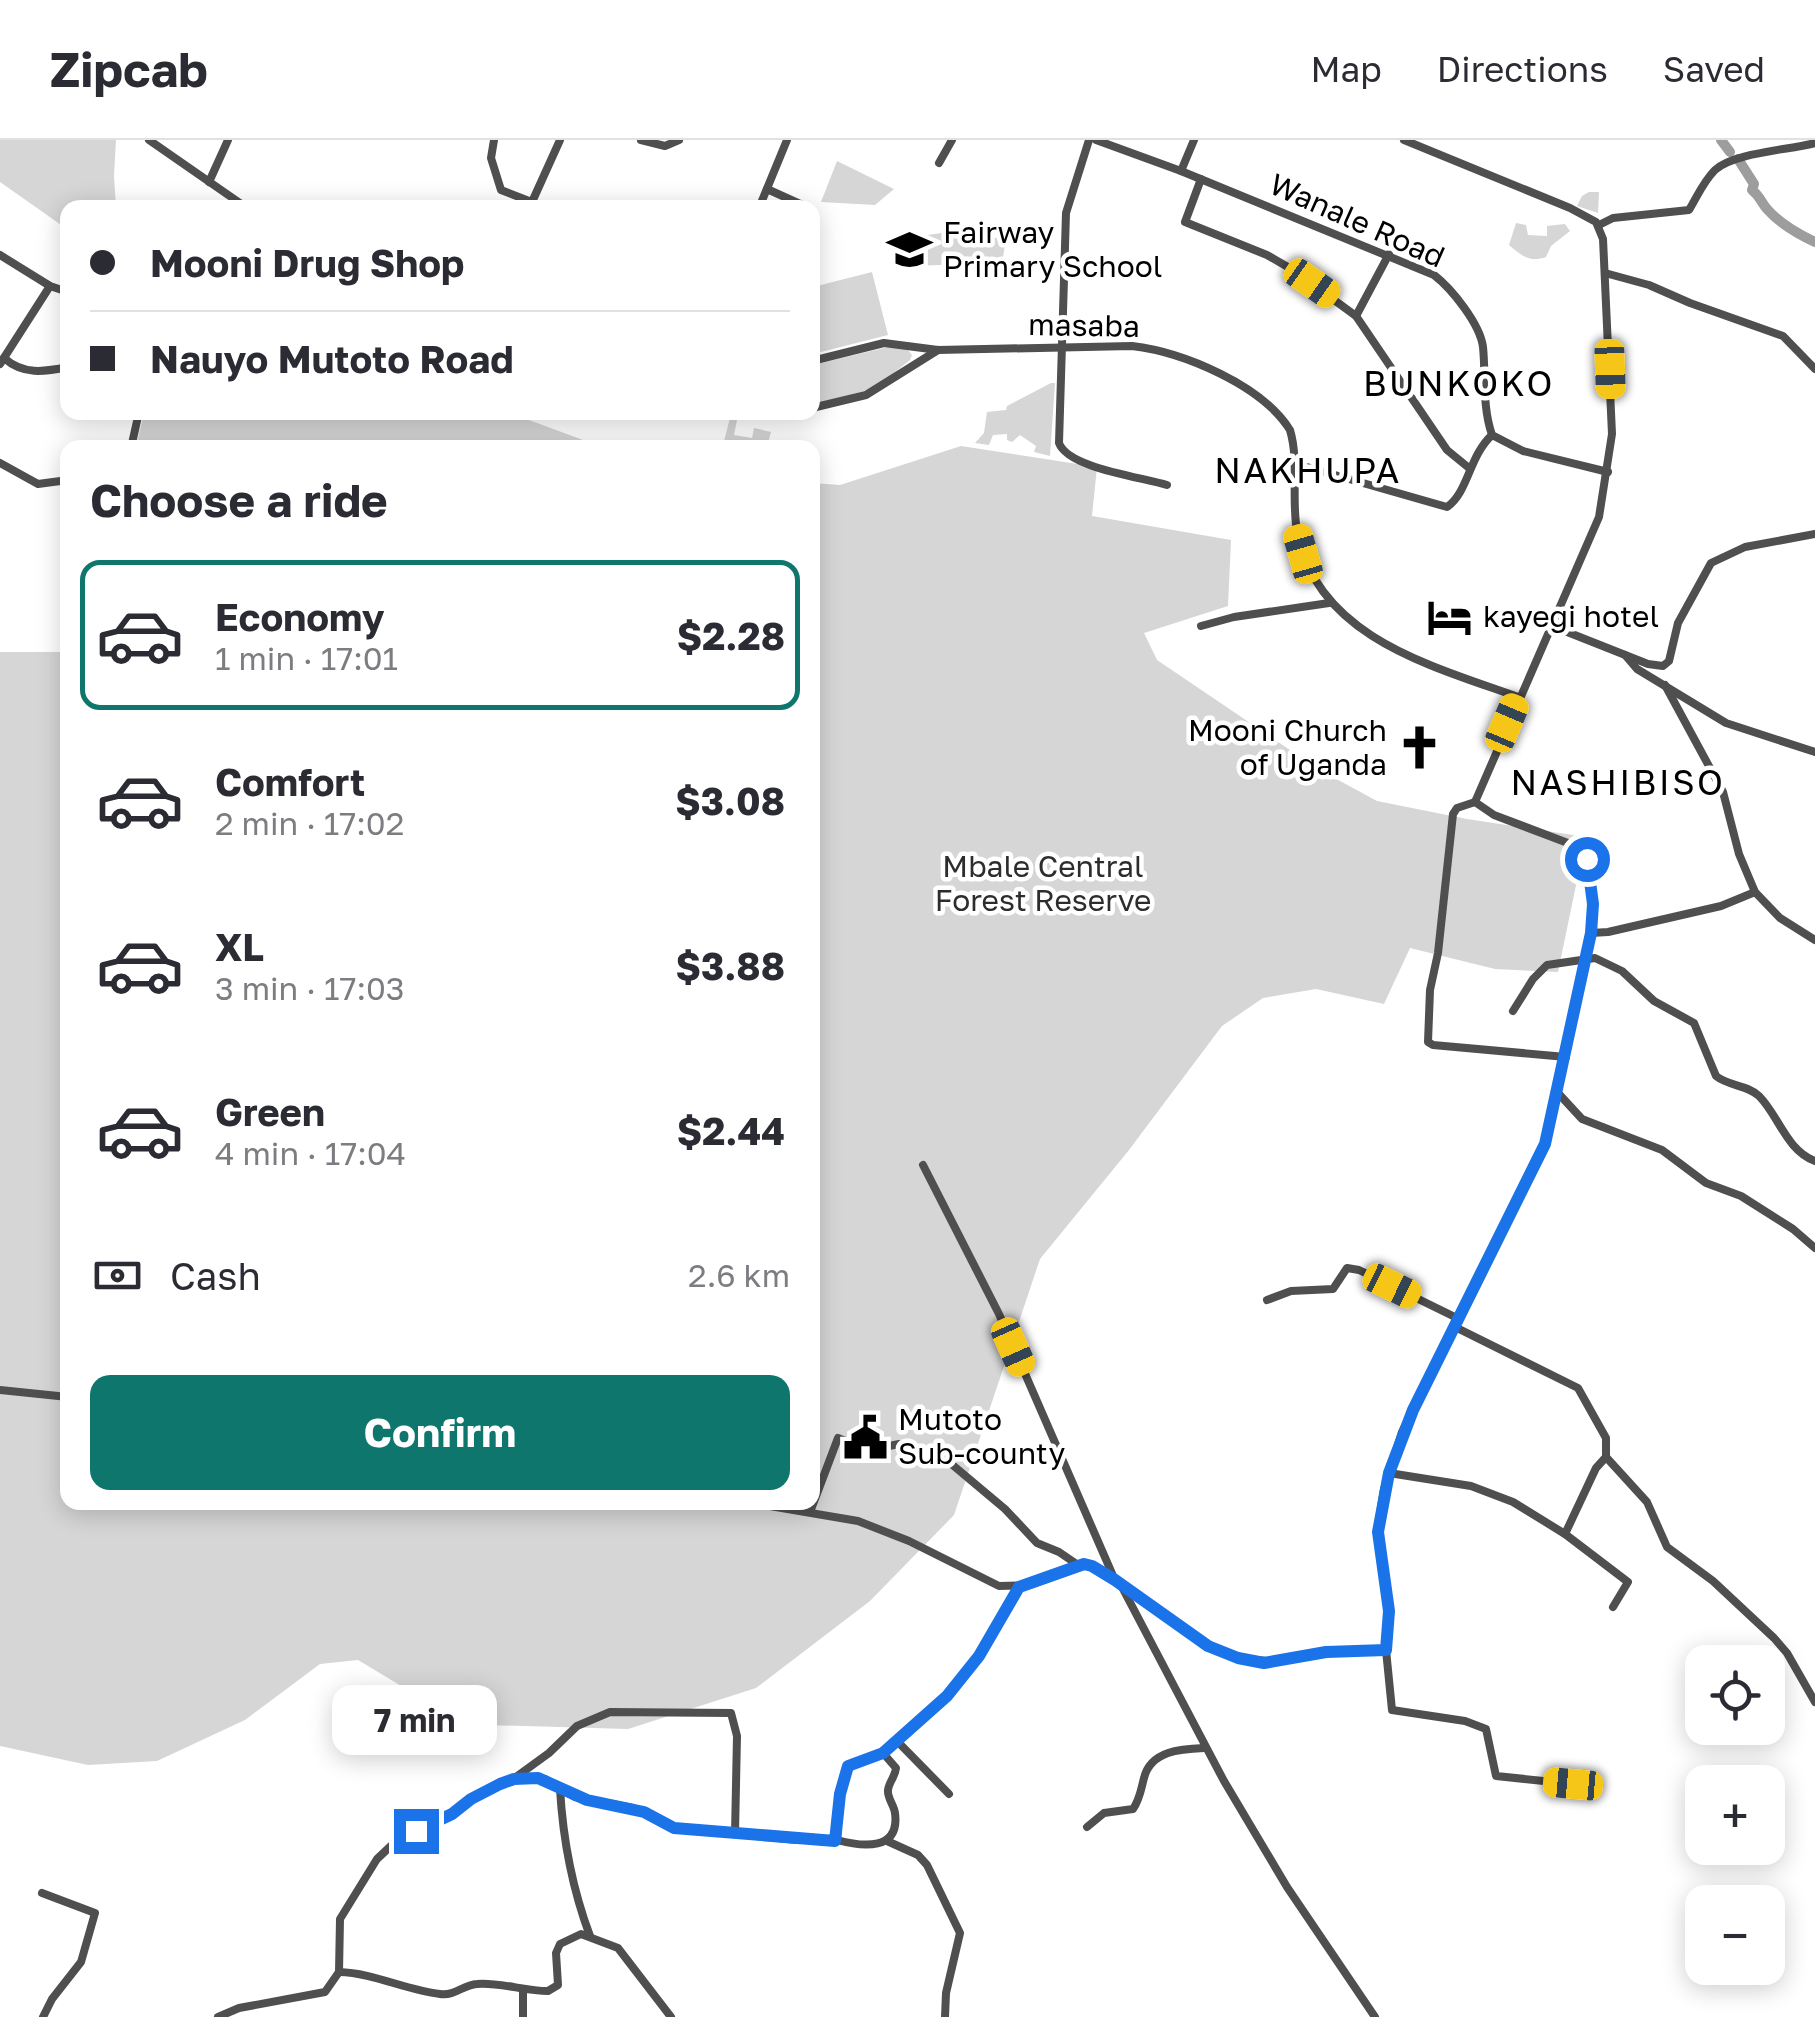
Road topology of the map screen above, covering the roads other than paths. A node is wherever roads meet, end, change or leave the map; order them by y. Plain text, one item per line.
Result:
1 (148, 140) edge
2 (228, 140) edge
3 (494, 140) edge
4 (560, 140) edge
5 (642, 140) edge
6 (679, 140) edge
7 (787, 140) edge
8 (952, 140) edge
9 (1093, 140) edge
10 (1194, 140) edge
11 (1404, 140) edge
12 (1815, 143) edge
13 (939, 163) dead end
14 (1181, 171) junction
15 (1201, 180) junction
16 (209, 182) junction
17 (767, 190) junction
18 (512, 196) junction
19 (235, 200) edge
20 (510, 200) edge
21 (525, 200) edge
22 (533, 200) edge
23 (763, 200) edge
24 (791, 200) edge
25 (1600, 229) junction
26 (0, 254) edge
27 (1389, 254) junction
28 (1605, 274) junction
29 (50, 286) junction
30 (60, 289) edge
31 (1356, 316) junction
32 (911, 345) junction
33 (1060, 346) junction
34 (938, 350) junction
35 (820, 359) edge
36 (2, 361) edge
37 (913, 364) junction
38 (60, 368) edge
39 (1815, 369) edge
40 (820, 406) edge
41 (1492, 435) junction
42 (0, 463) edge
43 (1293, 463) junction
44 (1469, 468) junction
45 (1608, 472) junction
46 (60, 481) edge
47 (1167, 484) dead end
48 (1815, 534) edge
49 (1329, 603) junction
50 (1202, 626) dead end
51 (1552, 626) junction
52 (1622, 652) junction
53 (1666, 685) junction
54 (1518, 697) junction
55 (1815, 752) edge
56 (1475, 802) junction
57 (1754, 892) junction
58 (1591, 933) junction
59 (1815, 940) edge
60 (1586, 958) junction
61 (1513, 1011) dead end
62 (1566, 1058) junction
63 (1558, 1093) junction
64 (1815, 1161) edge
65 (923, 1165) dead end
66 (1815, 1248) edge
67 (1267, 1300) dead end
68 (1455, 1322) junction
69 (0, 1390) edge
70 (60, 1396) edge
71 (1606, 1457) junction
72 (1389, 1473) junction
73 (820, 1486) edge
74 (797, 1510) edge
75 (810, 1512) joint
76 (1565, 1534) junction
77 (1078, 1566) junction
78 (1118, 1582) junction
79 (1019, 1587) junction
80 (1613, 1607) dead end
81 (1386, 1650) junction
82 (1815, 1702) edge
83 (896, 1740) junction
84 (1206, 1748) junction
85 (883, 1753) junction
86 (514, 1779) junction
87 (1573, 1784) dead end
88 (560, 1789) junction
89 (949, 1794) dead end
90 (1087, 1828) dead end
91 (735, 1834) junction
92 (837, 1840) junction
93 (887, 1841) junction
94 (42, 1893) dead end
95 (590, 1936) junction
96 (339, 1972) junction
97 (523, 1990) junction
98 (43, 2017) edge
99 (218, 2017) edge
100 (523, 2017) edge
101 (672, 2017) edge
102 (945, 2017) edge
103 (1375, 2017) edge

1 - 16 street
2 - 16 street
3 - 18 street
4 - 22 street
5 - 6 street
7 - 17 street
8 - 13 street
9 - 14 street, Wanale Road
9 - 33 street
10 - 14 street
11 - 25 street
12 - 25 street
14 - 15 street, Wanale Road
15 - 27 street, Wanale Road
15 - 31 street
16 - 19 street
17 - 23 street
17 - 24 street
18 - 20 street
18 - 21 street
25 - 28 street
26 - 29 street
27 - 31 street
27 - 41 street, Wanale Road
28 - 39 street
28 - 45 street
29 - 30 street
29 - 36 street
31 - 44 street
32 - 34 street, masaba
32 - 35 street, masaba
32 - 37 street
33 - 34 street, masaba
33 - 43 street, masaba
33 - 47 street
34 - 37 street
36 - 38 street
37 - 40 street
41 - 44 street
41 - 45 street
42 - 46 street
43 - 44 street
43 - 49 street, masaba
45 - 51 street
48 - 52 street
49 - 50 street
49 - 54 street, masaba
51 - 52 street
51 - 54 street
52 - 53 street
53 - 55 street
53 - 57 street
54 - 56 street
56 - 58 street
56 - 62 street
57 - 58 street
57 - 59 street
58 - 60 street
60 - 61 street
60 - 62 street
60 - 64 street
62 - 63 street
63 - 66 street
63 - 68 street
65 - 78 street
67 - 68 street
68 - 71 street
68 - 72 street
69 - 70 street
71 - 76 street
71 - 82 street
72 - 76 street
72 - 81 street
73 - 77 street
74 - 75 street
75 - 79 street
76 - 80 street
77 - 78 street
77 - 79 street
78 - 81 street
78 - 84 street
79 - 83 street
81 - 87 street
83 - 85 street
83 - 89 street
84 - 90 street
84 - 103 street
85 - 92 street
85 - 93 street
86 - 88 street
86 - 91 street
86 - 96 street
88 - 91 street
88 - 95 street
91 - 92 street
92 - 93 street
93 - 102 street
94 - 98 street
95 - 97 street
95 - 101 street
96 - 97 street
96 - 99 street
97 - 100 street

